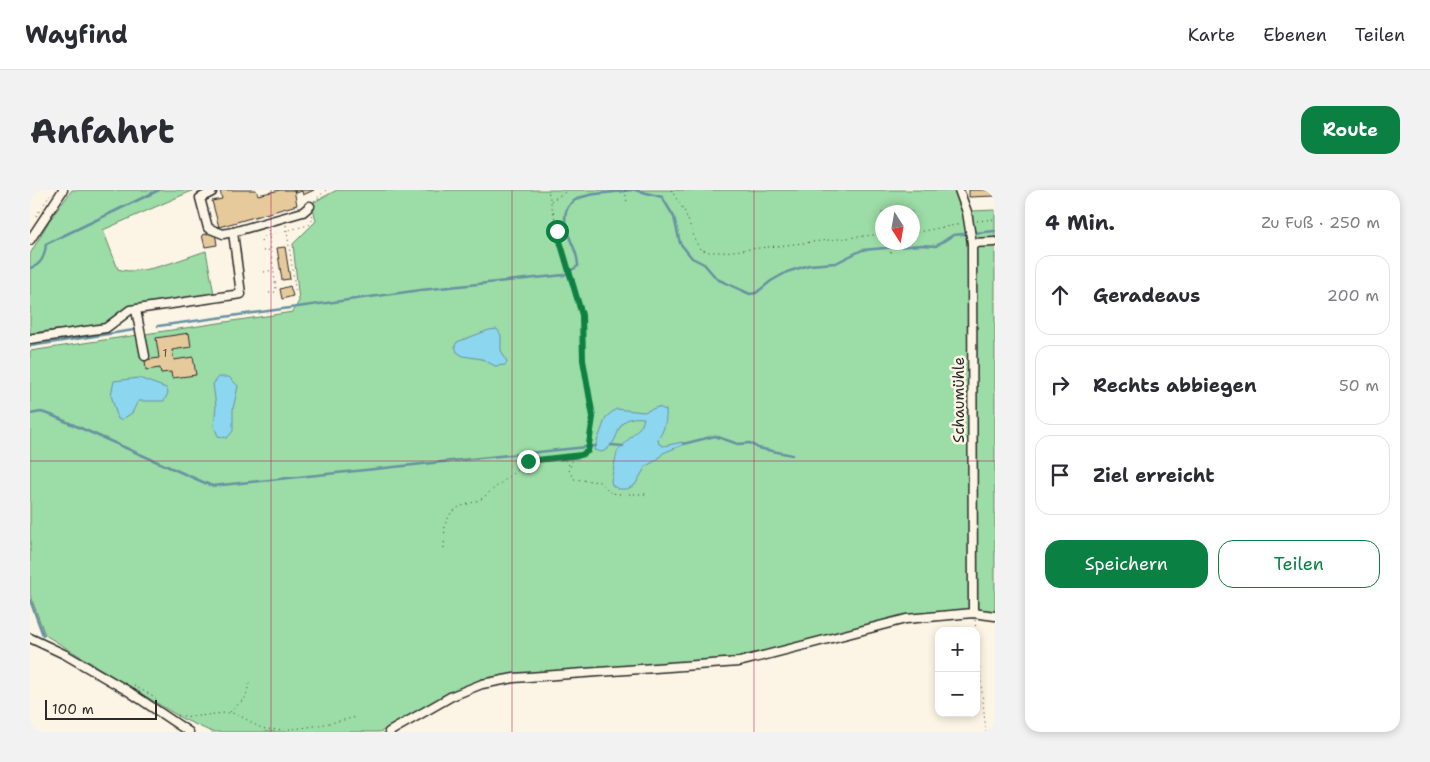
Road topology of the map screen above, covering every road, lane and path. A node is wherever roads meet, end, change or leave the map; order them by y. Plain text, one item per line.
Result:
1 (54, 190) edge
2 (63, 190) edge
3 (212, 190) edge
4 (326, 190) edge
5 (548, 190) edge
6 (567, 190) edge
7 (625, 190) edge
8 (671, 190) edge
9 (959, 190) edge
10 (550, 202) junction
11 (627, 202) dead end
12 (310, 206) junction
13 (284, 217) junction
14 (995, 218) edge
15 (34, 219) dead end
16 (266, 222) junction
17 (970, 224) junction
18 (287, 230) junction
19 (233, 232) junction
20 (920, 232) edge
21 (268, 235) junction
22 (875, 235) edge
23 (30, 240) edge
24 (261, 241) dead end
25 (972, 242) junction
26 (995, 242) edge
27 (271, 250) junction
28 (891, 250) edge
29 (263, 252) dead end
30 (891, 254) dead end
31 (273, 270) junction
32 (264, 272) dead end
33 (269, 293) dead end
34 (296, 294) dead end
35 (136, 310) junction
36 (30, 339) edge
37 (145, 356) dead end
38 (560, 456) junction
39 (574, 456) junction
40 (569, 465) junction
41 (646, 494) dead end
42 (444, 548) dead end
43 (973, 612) junction
44 (995, 616) edge
45 (30, 638) edge
46 (980, 672) edge
47 (249, 684) dead end
48 (128, 692) junction
49 (164, 708) dead end
50 (229, 712) junction
51 (177, 715) dead end
52 (357, 717) dead end
53 (189, 732) edge
54 (388, 732) edge
55 (986, 732) edge

1 - 15 path
2 - 23 street
3 - 19 street
4 - 12 path
5 - 10 path
6 - 10 path
7 - 11 path
8 - 22 path
9 - 17 street, Schaumühle
10 - 39 path
12 - 13 street
12 - 18 path
13 - 16 street
13 - 18 path
14 - 17 path
16 - 19 street
16 - 21 path
17 - 20 path
17 - 25 street, Schaumühle
18 - 21 path
18 - 34 path
19 - 35 street
21 - 24 path
21 - 27 path
25 - 26 street
25 - 43 street, Schaumühle
27 - 29 path
27 - 31 path
28 - 30 path
31 - 32 path
31 - 33 path
35 - 36 street
35 - 37 street
38 - 39 path
38 - 40 path
38 - 42 path
39 - 40 path
40 - 41 path
43 - 44 street
43 - 54 street
45 - 48 street
46 - 55 path
47 - 50 path
48 - 49 path
48 - 53 street
50 - 51 path
50 - 52 path

